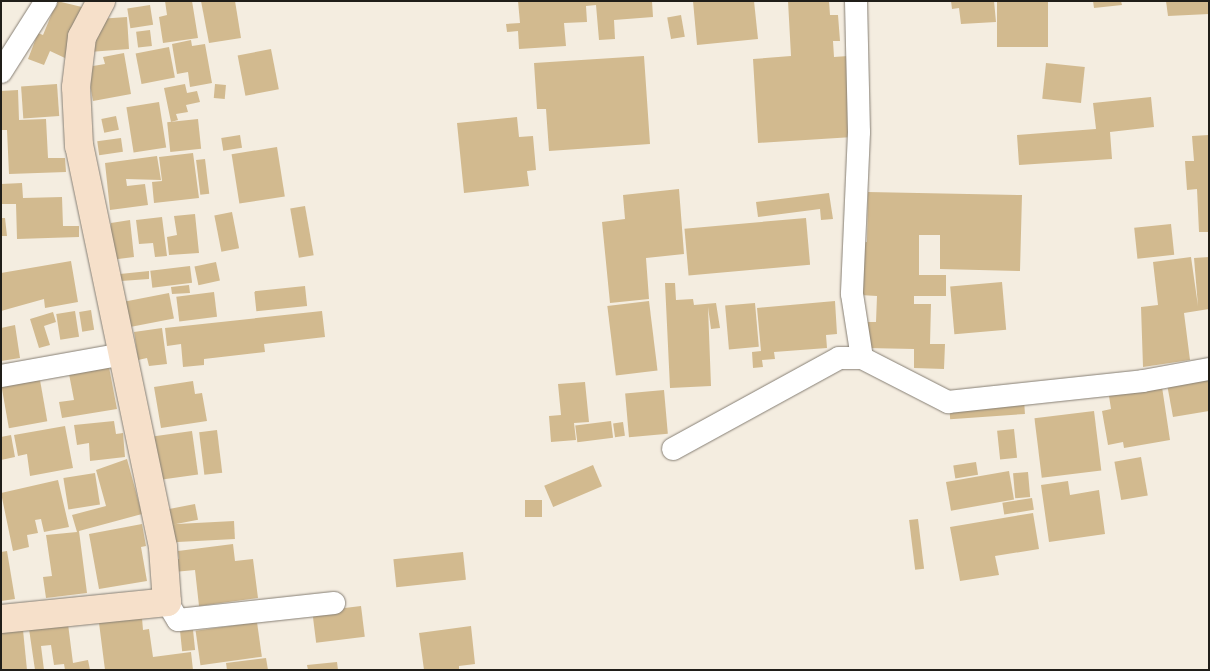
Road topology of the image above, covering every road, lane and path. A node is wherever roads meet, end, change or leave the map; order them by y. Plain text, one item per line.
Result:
1 (46, 1) edge
2 (101, 1) edge
3 (856, 1) edge
4 (3, 69) edge
5 (123, 354) junction
6 (862, 358) junction
7 (1209, 369) edge
8 (1, 376) edge
9 (673, 449) dead end
10 (167, 602) junction
11 (334, 603) dead end
12 (1, 619) edge

1 - 4 street
2 - 5 street
3 - 6 street
5 - 8 street
5 - 10 street
6 - 7 street
6 - 9 street
10 - 11 street
10 - 12 street

